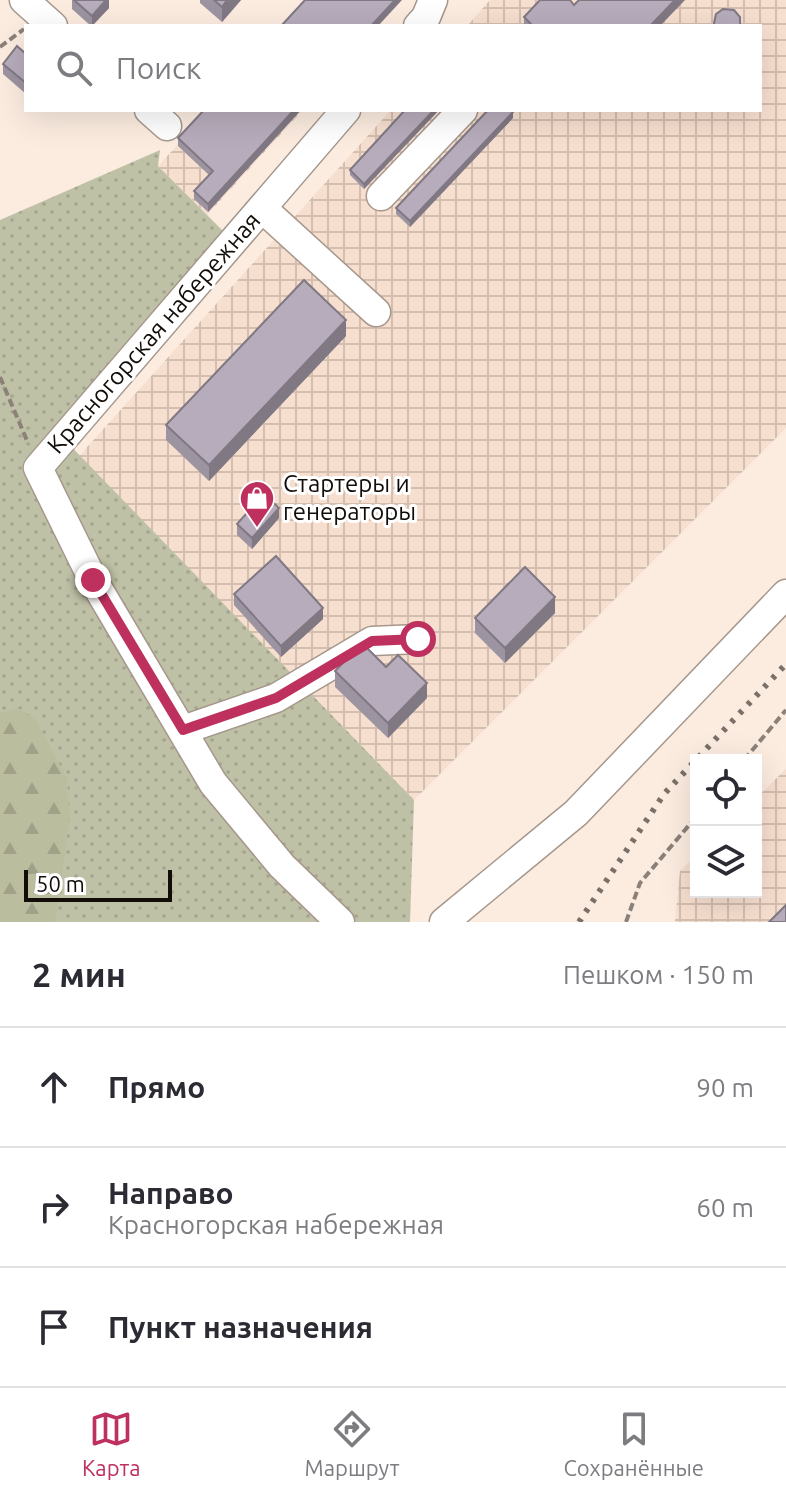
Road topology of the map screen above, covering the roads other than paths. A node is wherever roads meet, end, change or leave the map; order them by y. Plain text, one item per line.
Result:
1 (24, 0) edge
2 (51, 24) edge
3 (344, 112) edge
4 (461, 112) edge
5 (381, 196) dead end
6 (262, 208) junction
7 (376, 312) dead end
8 (786, 594) edge
9 (418, 639) dead end
10 (183, 730) junction
11 (340, 922) edge
12 (444, 922) edge

1 - 2 street
3 - 6 street, Краcногорская набережная
4 - 5 street
6 - 7 street
6 - 10 street, Краcногорская набережная
8 - 12 street
9 - 10 street
10 - 11 street, Краcногорская набережная

